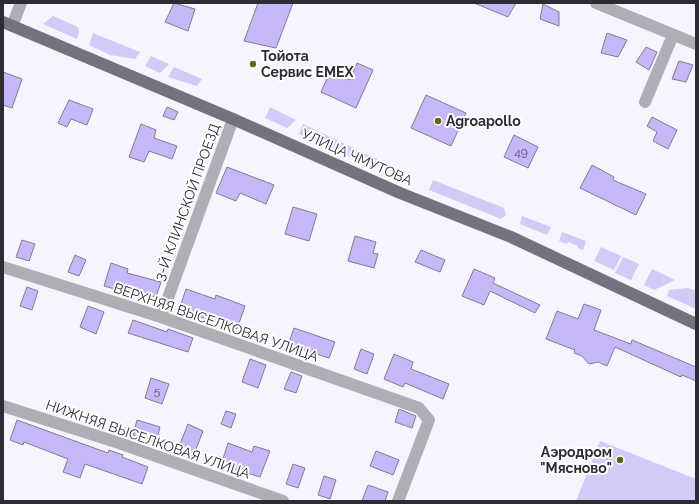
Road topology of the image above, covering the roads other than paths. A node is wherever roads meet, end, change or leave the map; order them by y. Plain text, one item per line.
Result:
1 (21, 3) edge
2 (596, 3) edge
3 (626, 9) edge
4 (7, 24) edge
5 (673, 35) junction
6 (696, 44) edge
7 (646, 102) dead end
8 (233, 119) junction
9 (3, 267) edge
10 (160, 318) junction
11 (696, 324) edge
12 (3, 406) edge
13 (283, 501) edge
14 (398, 501) edge

1 - 4 street
2 - 3 street
3 - 5 street
4 - 8 main road, УЛИЦА ЧМУТОВА
5 - 6 street
5 - 7 street
8 - 10 street, 3-Й КЛИНСКОЙ ПРОЕЗД
8 - 11 main road, УЛИЦА ЧМУТОВА
9 - 10 street, ВЕРХНЯЯ ВЫСЕЛКОВАЯ УЛИЦА
10 - 14 street, ВЕРХНЯЯ ВЫСЕЛКОВАЯ УЛИЦА
12 - 13 street, НИЖНЯЯ ВЫСЕЛКОВАЯ УЛИЦА

